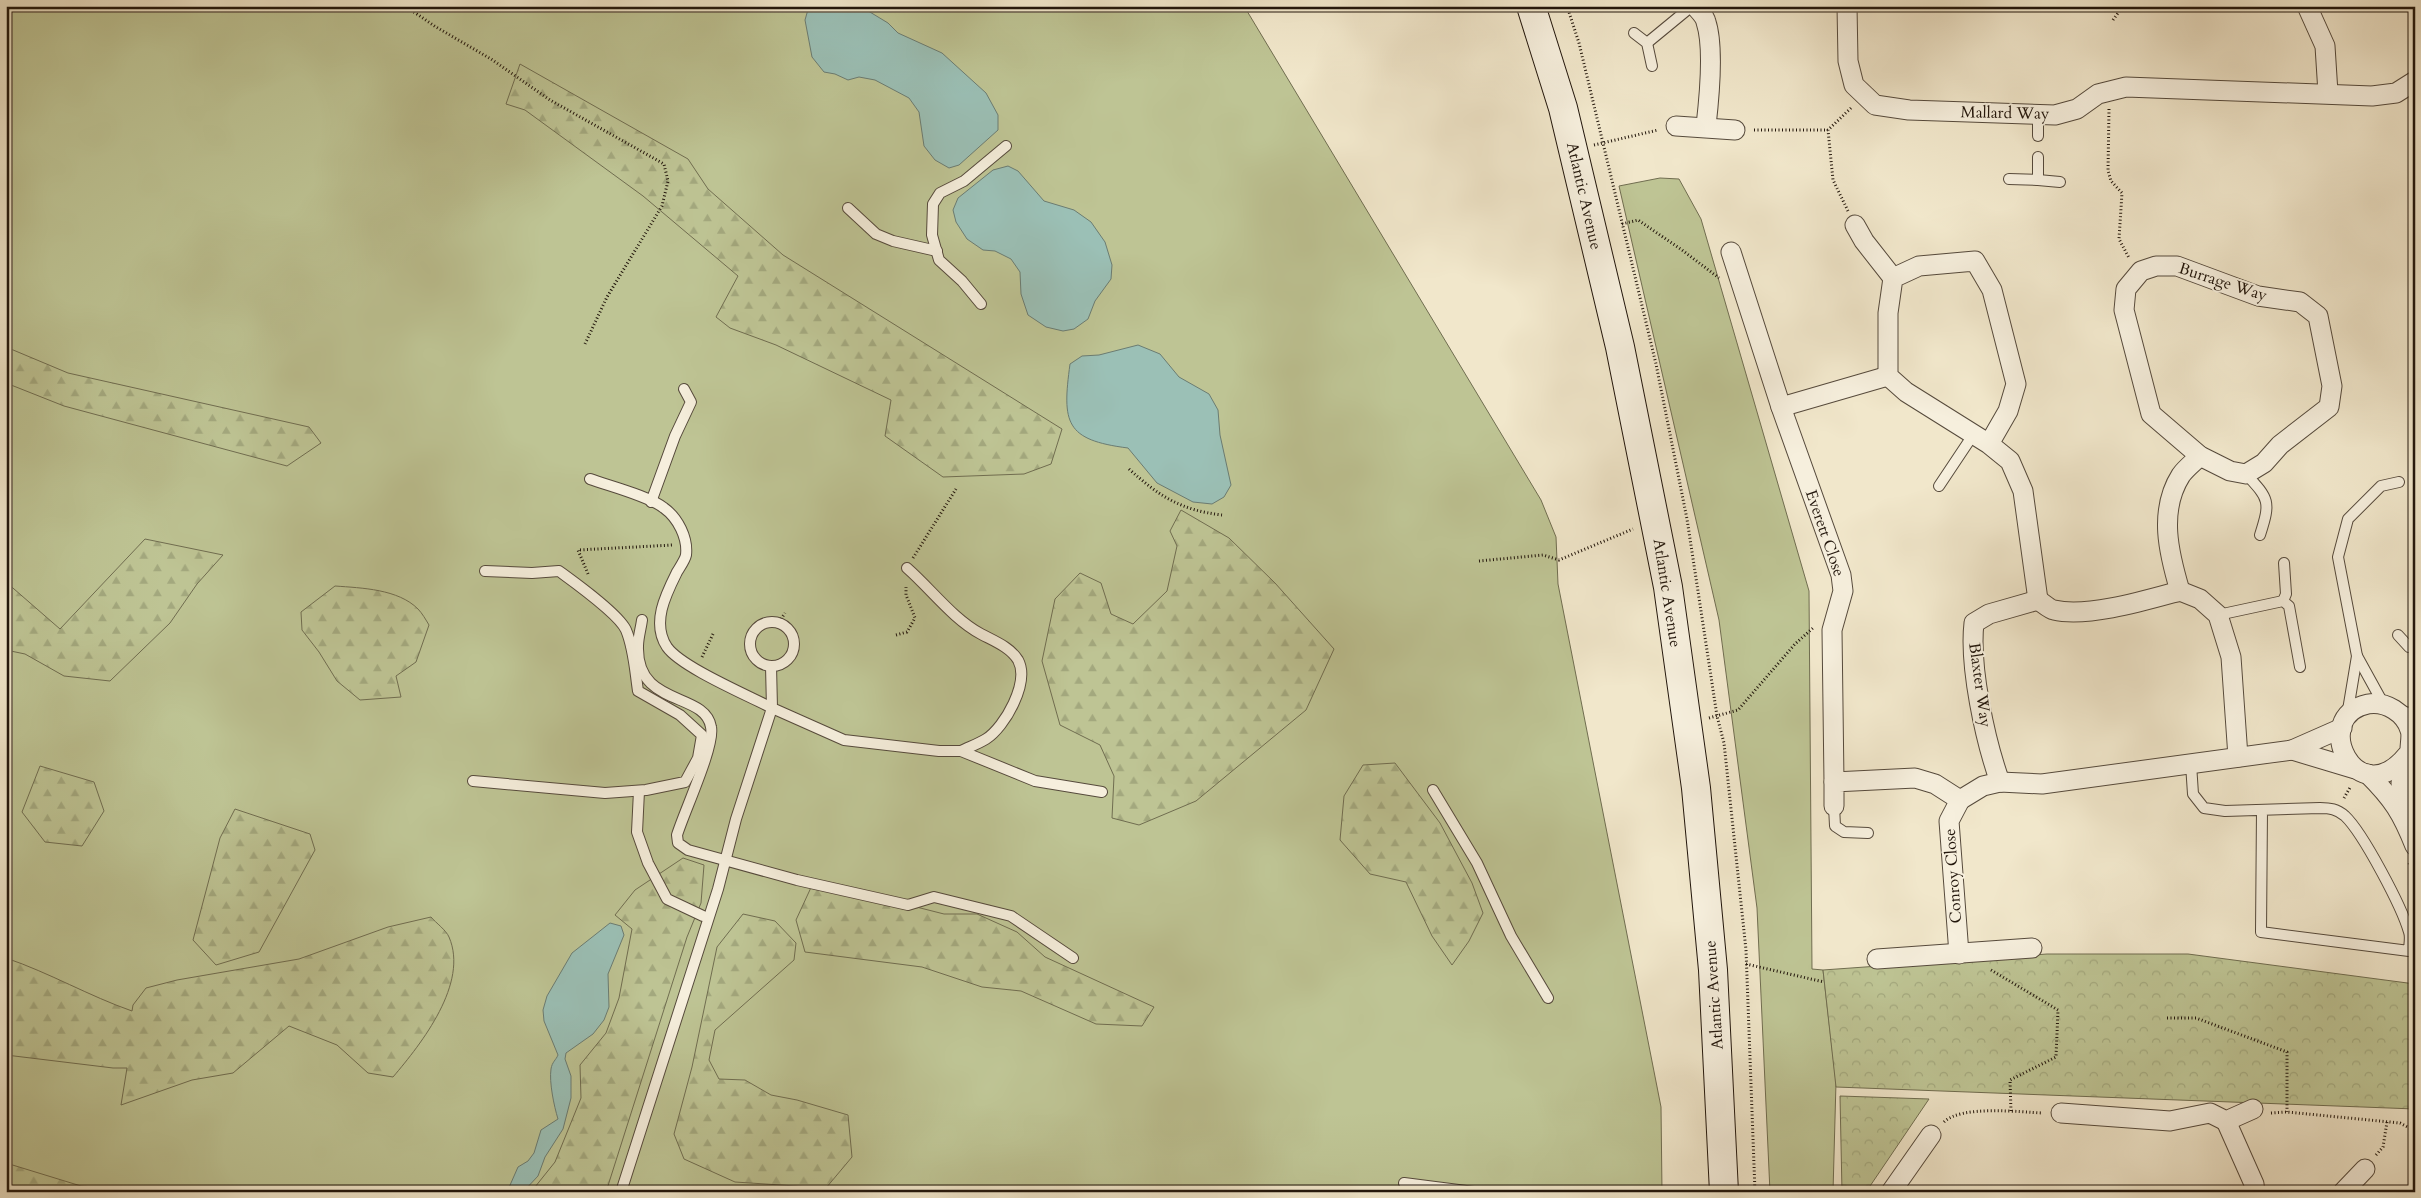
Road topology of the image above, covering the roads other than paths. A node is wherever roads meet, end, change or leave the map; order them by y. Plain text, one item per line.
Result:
1 (1531, 6) edge
2 (1694, 6) edge
3 (1847, 6) edge
4 (2307, 6) edge
5 (1634, 33) dead end
6 (1647, 43) junction
7 (1652, 66) dead end
8 (2415, 81) edge
9 (2328, 93) junction
10 (2038, 114) junction
11 (1676, 126) road end
12 (1706, 126) junction
13 (1735, 130) road end
14 (2038, 136) dead end
15 (1006, 146) dead end
16 (2038, 157) dead end
17 (2009, 179) dead end
18 (2038, 180) junction
19 (2060, 182) dead end
20 (848, 208) dead end
21 (1854, 225) road end
22 (937, 251) junction
23 (1731, 252) dead end
24 (1893, 278) junction
25 (981, 304) dead end
26 (1888, 376) junction
27 (684, 389) dead end
28 (1781, 407) junction
29 (1981, 439) junction
30 (2200, 456) junction
31 (2246, 474) junction
32 (590, 480) dead end
33 (2399, 482) dead end
34 (1939, 486) dead end
35 (651, 502) junction
36 (2260, 535) dead end
37 (2284, 563) dead end
38 (907, 568) road end
39 (485, 571) dead end
40 (2180, 591) junction
41 (2038, 600) junction
42 (2283, 600) junction
43 (2218, 614) junction
44 (642, 620) dead end
45 (2398, 635) dead end
46 (2409, 647) dead end
47 (2357, 656) junction
48 (771, 666) junction
49 (2300, 667) dead end
50 (772, 708) junction
51 (2399, 710) edge
52 (2344, 724) junction
53 (2411, 749) edge
54 (2292, 750) junction
55 (961, 751) junction
56 (2238, 757) junction
57 (2191, 764) junction
58 (2363, 772) junction
59 (473, 781) dead end
60 (1834, 782) junction
61 (2000, 782) junction
62 (639, 790) junction
63 (1433, 790) dead end
64 (1102, 792) dead end
65 (1960, 800) junction
66 (1834, 806) joint
67 (2262, 810) junction
68 (2404, 818) junction
69 (1868, 834) dead end
70 (2415, 846) edge
71 (724, 860) junction
72 (703, 916) dead end
73 (2032, 948) dead end
74 (1959, 954) junction
75 (1073, 958) dead end
76 (1877, 959) dead end
77 (1548, 998) dead end
78 (2061, 1114) road end
79 (1931, 1135) road end
80 (2365, 1170) road end
81 (1404, 1182) dead end
82 (621, 1192) edge
83 (1474, 1192) edge
84 (1724, 1192) edge
85 (1891, 1192) edge
86 (2255, 1192) edge
87 (2343, 1192) edge

1 - 84 street, Atlantic Avenue
2 - 6 lane
2 - 12 street
3 - 10 street, Mallard Way
4 - 9 street
5 - 6 lane
6 - 7 lane
8 - 9 street, Mallard Way
9 - 10 street, Mallard Way
10 - 14 lane
11 - 12 street
12 - 13 street
15 - 22 lane
16 - 18 lane
17 - 18 lane
18 - 19 lane
20 - 22 lane
21 - 24 street
22 - 25 lane
23 - 28 street, Everett Close
24 - 26 street
24 - 29 street
26 - 28 street
26 - 29 street
27 - 35 lane
28 - 60 street, Everett Close
29 - 34 lane
29 - 41 street
30 - 31 street
30 - 31 street, Burrage Way
30 - 40 street
31 - 36 lane
32 - 35 lane
33 - 47 lane
35 - 50 lane
37 - 42 lane
38 - 55 lane
39 - 62 lane
40 - 41 street
40 - 43 street
41 - 61 street, Blaxter Way
42 - 43 lane
42 - 49 lane
43 - 56 street
44 - 71 lane
45 - 46 lane
47 - 51 lane
47 - 52 lane
48 - 48 lane
48 - 50 lane
50 - 55 lane
50 - 71 lane
51 - 52 street
51 - 53 street
52 - 54 street
52 - 58 street
53 - 58 street
53 - 68 street
54 - 56 street
54 - 58 street
55 - 64 lane
56 - 57 street
57 - 61 street
57 - 67 lane
58 - 68 street
59 - 62 lane
60 - 65 street
60 - 66 street, Everett Close
61 - 65 street
62 - 72 lane
63 - 77 lane
65 - 74 street, Conroy Close
66 - 69 lane
67 - 67 lane
68 - 70 street
71 - 75 lane
71 - 82 lane
73 - 74 street
74 - 76 street
78 - 86 street
79 - 85 street
80 - 87 street
81 - 83 lane

